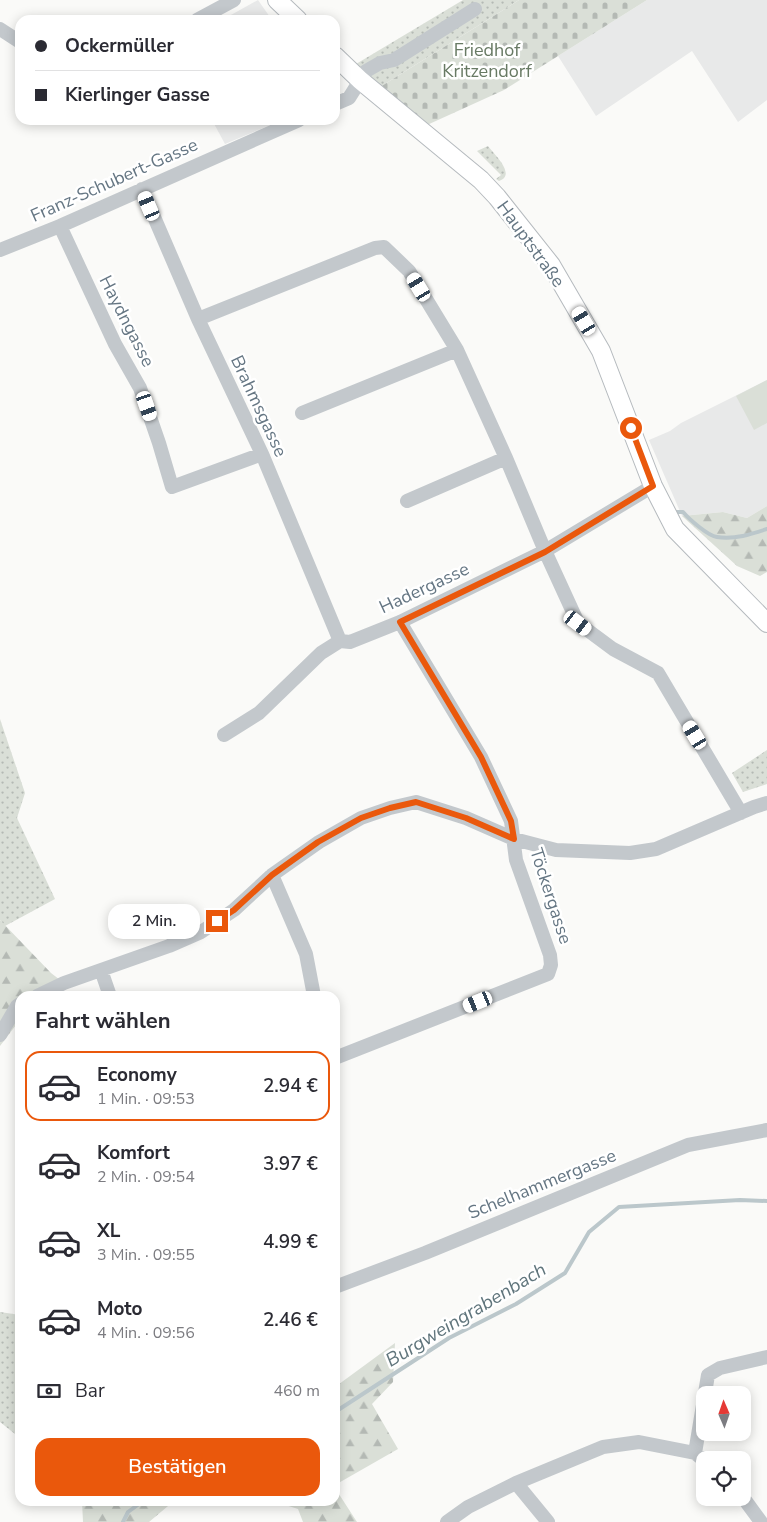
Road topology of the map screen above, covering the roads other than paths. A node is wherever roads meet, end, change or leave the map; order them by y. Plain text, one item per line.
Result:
1 (234, 0) edge
2 (277, 0) edge
3 (475, 9) dead end
4 (206, 15) edge
5 (293, 15) edge
6 (0, 29) edge
7 (15, 39) edge
8 (340, 61) edge
9 (360, 80) junction
10 (340, 102) edge
11 (287, 125) edge
12 (142, 189) junction
13 (60, 226) junction
14 (0, 250) edge
15 (198, 319) junction
16 (457, 350) junction
17 (302, 413) dead end
18 (262, 454) junction
19 (506, 458) junction
20 (653, 486) junction
21 (408, 501) dead end
22 (545, 552) junction
23 (400, 622) junction
24 (767, 623) edge
25 (340, 641) junction
26 (224, 736) dead end
27 (767, 803) edge
28 (741, 813) junction
29 (514, 839) junction
30 (272, 875) junction
31 (101, 970) junction
32 (47, 991) edge
33 (108, 991) edge
34 (313, 991) edge
35 (15, 1009) edge
36 (0, 1035) edge
37 (340, 1054) edge
38 (767, 1130) edge
39 (340, 1285) edge
40 (767, 1357) edge
41 (701, 1451) edge
42 (696, 1456) edge
43 (516, 1483) junction
44 (749, 1506) edge
45 (447, 1522) edge
46 (548, 1522) edge
47 (761, 1522) edge

1 - 4 street
2 - 5 main road
3 - 9 street
6 - 7 street
8 - 9 main road, Hauptstraße
9 - 10 street
9 - 20 main road, Hauptstraße
11 - 12 street, Franz-Schubert-Gasse
12 - 13 street, Franz-Schubert-Gasse
12 - 15 street, Brahmsgasse
13 - 14 street, Franz-Schubert-Gasse
13 - 18 street, Haydngasse
15 - 16 street
15 - 18 street, Brahmsgasse
16 - 17 street
16 - 19 street
18 - 25 street, Brahmsgasse
19 - 21 street
19 - 22 street
20 - 22 street, Hadergasse
20 - 24 main road, Hauptstraße
22 - 23 street, Hadergasse
22 - 28 street
23 - 25 street, Hadergasse
23 - 29 street
25 - 26 street, Hadergasse
27 - 28 street
28 - 29 street
29 - 30 street
29 - 37 street, Töckergasse
30 - 31 street
30 - 34 street
31 - 32 street
31 - 33 street
35 - 36 street
38 - 39 street, Schelhammergasse
40 - 41 street
42 - 43 street
43 - 45 street
43 - 46 street
44 - 47 street

